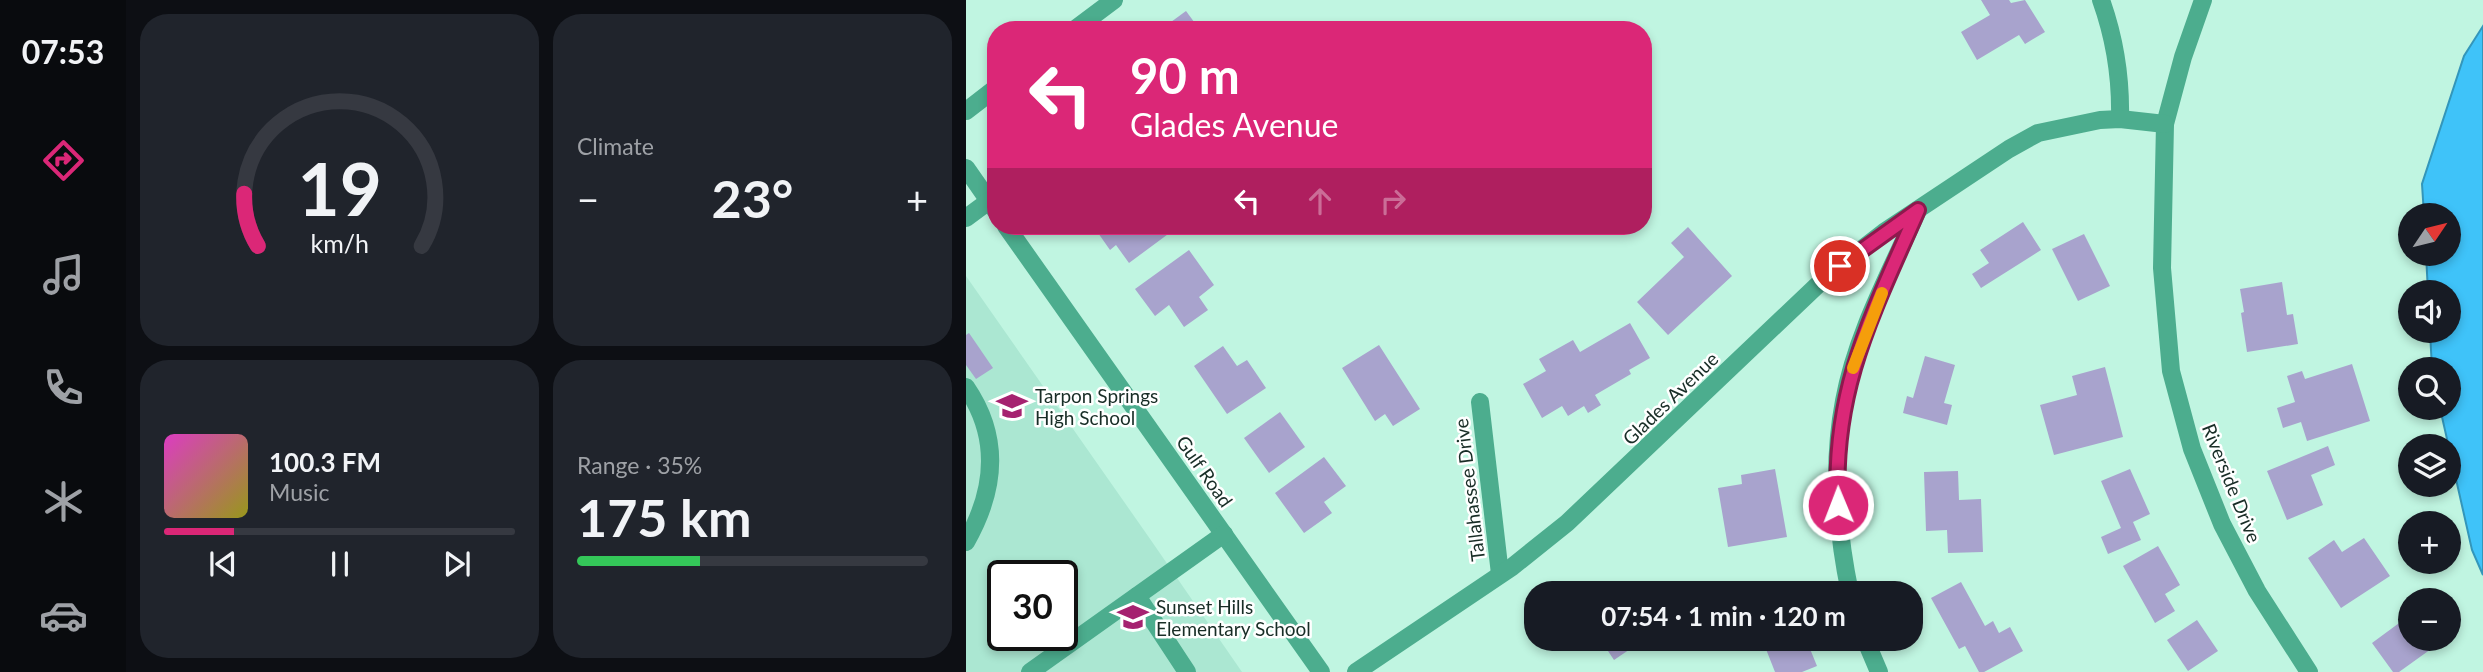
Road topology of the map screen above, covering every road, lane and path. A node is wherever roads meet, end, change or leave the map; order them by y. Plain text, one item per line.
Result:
1 (1114, 0) edge
2 (2101, 0) edge
3 (2203, 0) edge
4 (1086, 21) edge
5 (987, 95) edge
6 (966, 111) edge
7 (2120, 119) junction
8 (2165, 124) junction
9 (966, 168) edge
10 (987, 199) edge
11 (987, 208) edge
12 (1918, 210) junction
13 (966, 218) edge
14 (1012, 235) edge
15 (966, 387) edge
16 (1480, 402) dead end
17 (1224, 534) junction
18 (966, 542) edge
19 (1500, 574) junction
20 (1848, 581) edge
21 (1137, 596) junction
22 (1870, 651) edge
23 (1030, 672) edge
24 (1187, 672) edge
25 (1321, 672) edge
26 (1356, 672) edge
27 (1879, 672) edge
28 (2309, 672) edge

1 - 4 street
2 - 7 street
3 - 8 street, Riverside Drive
5 - 6 street
7 - 8 street
7 - 12 street, Glades Avenue
8 - 28 street, Riverside Drive
9 - 10 street
11 - 13 street
12 - 19 street, Glades Avenue
12 - 20 street
14 - 17 street, Gulf Road
15 - 18 street
16 - 19 street, Tallahassee Drive
17 - 21 street
17 - 25 street, Gulf Road
19 - 26 street, Glades Avenue
21 - 23 street
21 - 24 street
22 - 27 street

